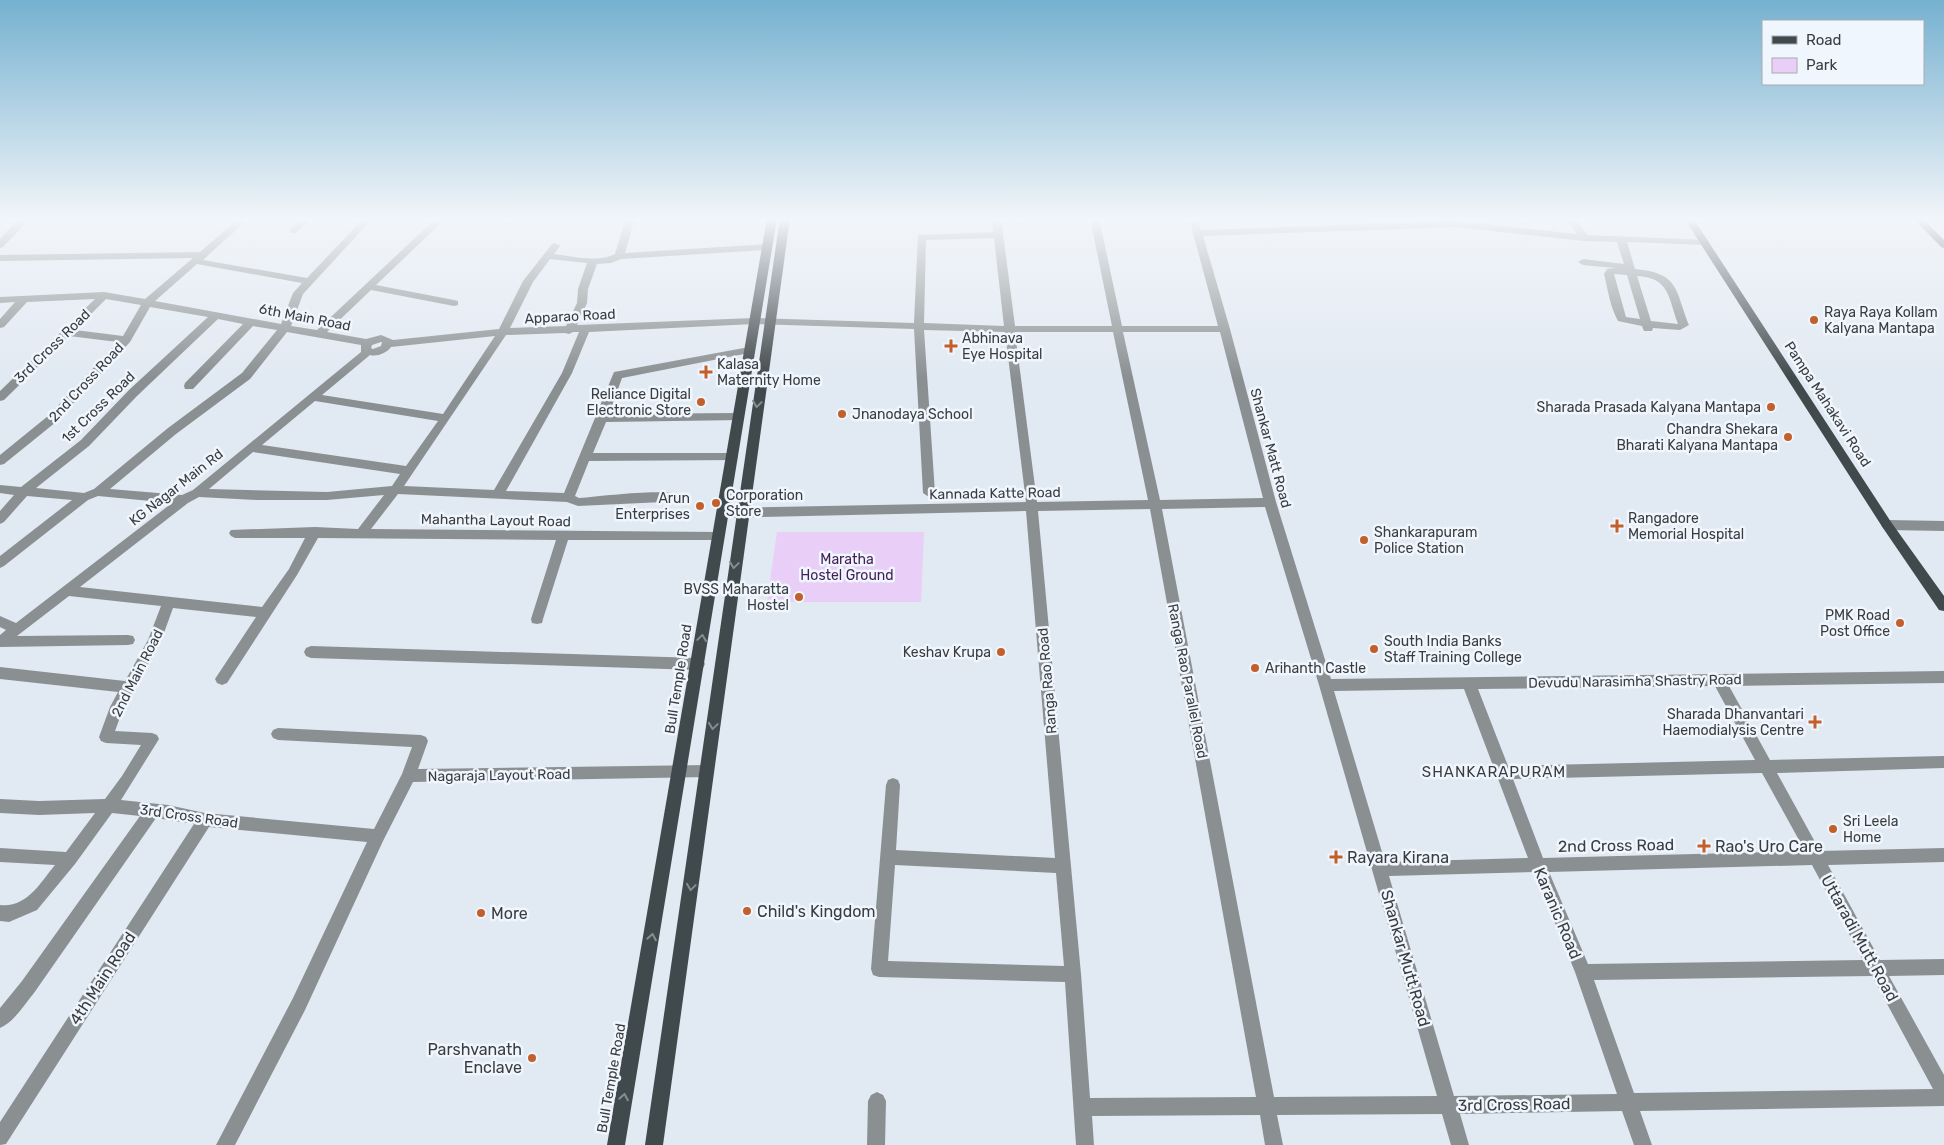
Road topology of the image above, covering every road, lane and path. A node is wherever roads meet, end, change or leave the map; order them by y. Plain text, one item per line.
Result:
1 (183, 271) edge
2 (266, 271) edge
3 (317, 271) edge
4 (385, 271) edge
5 (535, 271) edge
6 (589, 271) edge
7 (762, 271) edge
8 (777, 271) edge
9 (921, 271) edge
10 (1002, 271) edge
11 (1105, 271) edge
12 (1208, 271) edge
13 (1610, 271) edge
14 (1631, 271) edge
15 (1637, 271) edge
16 (1724, 271) edge
17 (309, 280) junction
18 (369, 287) junction
19 (104, 295) junction
20 (0, 300) edge
21 (23, 300) junction
22 (148, 302) junction
23 (454, 303) dead end
24 (216, 315) junction
25 (252, 321) junction
26 (754, 321) junction
27 (769, 321) junction
28 (0, 325) edge
29 (919, 325) junction
30 (1647, 326) junction
31 (285, 327) junction
32 (1225, 328) junction
33 (585, 329) junction
34 (1010, 329) junction
35 (1117, 330) junction
36 (568, 331) junction
37 (67, 332) junction
38 (503, 332) junction
39 (319, 334) junction
40 (126, 340) junction
41 (388, 344) joint
42 (367, 347) junction
43 (750, 350) junction
44 (189, 386) dead end
45 (311, 396) junction
46 (0, 397) edge
47 (738, 417) junction
48 (446, 418) junction
49 (602, 418) junction
50 (250, 448) junction
51 (732, 457) junction
52 (585, 458) junction
53 (0, 461) edge
54 (409, 471) junction
55 (0, 489) edge
56 (25, 490) junction
57 (395, 490) junction
58 (98, 492) junction
59 (197, 493) junction
60 (929, 493) dead end
61 (497, 496) junction
62 (84, 497) junction
63 (568, 498) junction
64 (680, 498) dead end
65 (184, 500) junction
66 (1270, 502) junction
67 (1155, 505) junction
68 (1032, 507) junction
69 (741, 512) junction
70 (722, 513) junction
71 (0, 519) edge
72 (1887, 524) junction
73 (1944, 526) edge
74 (315, 532) junction
75 (235, 533) dead end
76 (362, 534) junction
77 (563, 536) junction
78 (716, 537) junction
79 (0, 563) edge
80 (68, 591) junction
81 (168, 604) junction
82 (1944, 606) edge
83 (265, 613) junction
84 (537, 619) dead end
85 (0, 621) edge
86 (17, 629) junction
87 (128, 640) dead end
88 (0, 642) edge
89 (311, 652) dead end
90 (698, 664) junction
91 (0, 673) edge
92 (1944, 677) edge
93 (222, 678) dead end
94 (1719, 680) junction
95 (1469, 683) junction
96 (1326, 684) junction
97 (127, 687) junction
98 (278, 734) dead end
99 (1944, 762) edge
100 (1766, 766) junction
101 (707, 772) junction
102 (679, 773) junction
103 (1502, 773) junction
104 (409, 776) junction
105 (893, 785) dead end
106 (0, 806) edge
107 (110, 806) junction
108 (153, 810) junction
109 (205, 820) junction
110 (378, 836) junction
111 (0, 855) edge
112 (1944, 855) edge
113 (887, 857) junction
114 (1816, 858) junction
115 (70, 860) junction
116 (1538, 865) junction
117 (1063, 866) junction
118 (1380, 869) junction
119 (0, 913) edge
120 (1944, 967) edge
121 (1876, 968) junction
122 (1583, 972) junction
123 (1073, 974) junction
124 (2, 1015) edge
125 (1944, 1092) edge
126 (1944, 1097) edge
127 (877, 1101) dead end
128 (1628, 1102) junction
129 (1266, 1104) junction
130 (1448, 1104) junction
131 (1083, 1107) junction
132 (0, 1138) edge
133 (225, 1145) edge
134 (616, 1145) edge
135 (654, 1145) edge
136 (876, 1145) edge
137 (1085, 1145) edge
138 (1274, 1145) edge
139 (1460, 1145) edge
140 (1643, 1145) edge

1 - 22 street
2 - 17 street
3 - 17 street
4 - 18 street
5 - 38 street
6 - 36 street
7 - 26 main road, Bull Temple Road
8 - 27 main road
9 - 29 street
10 - 34 street, Ranga Rao Road
11 - 35 street, Ranga Rao Parallel Road
12 - 32 street, Shankar Matt Road
13 - 30 street
14 - 30 street
15 - 30 street
16 - 72 main road, Pampa Mahakavi Road
17 - 31 street
18 - 23 street
18 - 39 street
19 - 21 street, 6th Main Road
19 - 22 street, 6th Main Road
19 - 37 street, 3rd Cross Road
20 - 21 street, 6th Main Road
21 - 28 street
22 - 24 street, 6th Main Road
22 - 40 street
24 - 25 street, 6th Main Road
24 - 56 street, 1st Cross Road
25 - 31 street, 6th Main Road
25 - 44 street
26 - 27 street, Apparao Road
26 - 33 street, Apparao Road
26 - 43 main road, Bull Temple Road
27 - 29 street, Apparao Road
27 -> 69 main road
29 - 34 street, Apparao Road
29 - 60 street
31 - 39 street, 6th Main Road
31 - 58 street
32 - 35 street, Apparao Road
32 - 66 street, Shankar Matt Road
33 - 36 street, Apparao Road
33 - 61 street
34 - 35 street, Apparao Road
34 - 68 street, Ranga Rao Road
35 - 67 street, Ranga Rao Parallel Road
36 - 38 street, Apparao Road
37 - 40 street, 2nd Cross Road
37 - 46 street, 3rd Cross Road
38 - 41 street, Apparao Road
38 - 48 street
39 - 42 street, 6th Main Road
40 - 53 street, 2nd Cross Road
41 - 42 street, 6th Main Road
42 - 45 street, KG Nagar Main Rd
43 - 47 main road, Bull Temple Road
43 - 49 street
45 - 48 street
45 - 50 street, KG Nagar Main Rd
47 - 49 street
47 - 51 main road, Bull Temple Road
48 - 54 street
49 - 52 street
50 - 54 street
50 - 59 street, KG Nagar Main Rd
51 - 52 street
51 - 70 main road, Bull Temple Road
52 - 63 street
54 - 57 street
55 - 56 street
56 - 62 street
56 - 71 street, 1st Cross Road
57 - 59 street
57 - 61 street
57 - 76 street
58 - 62 street
58 - 65 street
59 - 65 street, KG Nagar Main Rd
61 - 63 street
62 - 79 street
63 - 64 street
65 - 80 street, KG Nagar Main Rd
66 - 67 street, Kannada Katte Road
66 - 96 street, Shankar Matt Road
67 - 68 street, Kannada Katte Road
67 - 129 street, Ranga Rao Parallel Road
68 - 69 street, Kannada Katte Road
68 - 117 street, Ranga Rao Road
69 - 70 street, Kannada Katte Road
69 -> 101 main road
70 - 78 main road, Bull Temple Road
72 - 73 street
72 - 82 main road, Pampa Mahakavi Road
74 - 75 street, Mahantha Layout Road
74 - 76 street, Mahantha Layout Road
74 - 83 street
76 - 77 street, Mahantha Layout Road
77 - 78 street, Mahantha Layout Road
77 - 84 street
90 -> 78 main road, Bull Temple Road
80 - 81 street
80 - 86 street, KG Nagar Main Rd
81 - 83 street
81 - 97 street, 2nd Main Road
83 - 93 street
85 - 86 street
86 - 88 street, KG Nagar Main Rd
87 - 88 street
89 - 90 street
90 - 102 main road, Bull Temple Road
91 - 97 street
92 - 94 street, Devudu Narasimha Shastry Road
94 - 95 street, Devudu Narasimha Shastry Road
94 - 100 street, Uttaradi Mutt Road
95 - 96 street, Devudu Narasimha Shastry Road
95 - 103 street, Karanic Road
96 - 118 street, Shankar Mutt Road
97 - 107 street, 2nd Main Road
98 - 104 street, Nagaraja Layout Road
99 - 100 street
100 - 103 street
100 - 114 street, Uttaradi Mutt Road
101 - 102 street, Nagaraja Layout Road
101 -> 135 main road
102 - 104 street, Nagaraja Layout Road
134 -> 102 main road, Bull Temple Road
103 - 116 street, Karanic Road
104 - 110 street
105 - 113 street
106 - 107 street, 3rd Cross Road
107 - 108 street, 3rd Cross Road
107 - 115 street
108 - 109 street, 3rd Cross Road
108 - 124 street
109 - 110 street, 3rd Cross Road
109 - 132 street, 4th Main Road
110 - 133 street
111 - 115 street
112 - 114 street, 2nd Cross Road
113 - 117 street
113 - 123 street
114 - 116 street, 2nd Cross Road
114 - 121 street, Uttaradi Mutt Road
115 - 119 street
116 - 118 street, 2nd Cross Road
116 - 122 street, Karanic Road
117 - 123 street, Ranga Rao Road
118 - 130 street, Shankar Mutt Road
120 - 121 street
121 - 122 street
121 - 125 street, Uttaradi Mutt Road
122 - 128 street, Karanic Road
123 - 131 street, Ranga Rao Road
126 - 128 street, 3rd Cross Road
127 - 136 street
128 - 130 street, 3rd Cross Road
128 - 140 street, Karanic Road
129 - 130 street, 3rd Cross Road
129 - 131 street, 3rd Cross Road
129 - 138 street, Ranga Rao Parallel Road
130 - 139 street, Shankar Mutt Road
131 - 137 street, Ranga Rao Road

